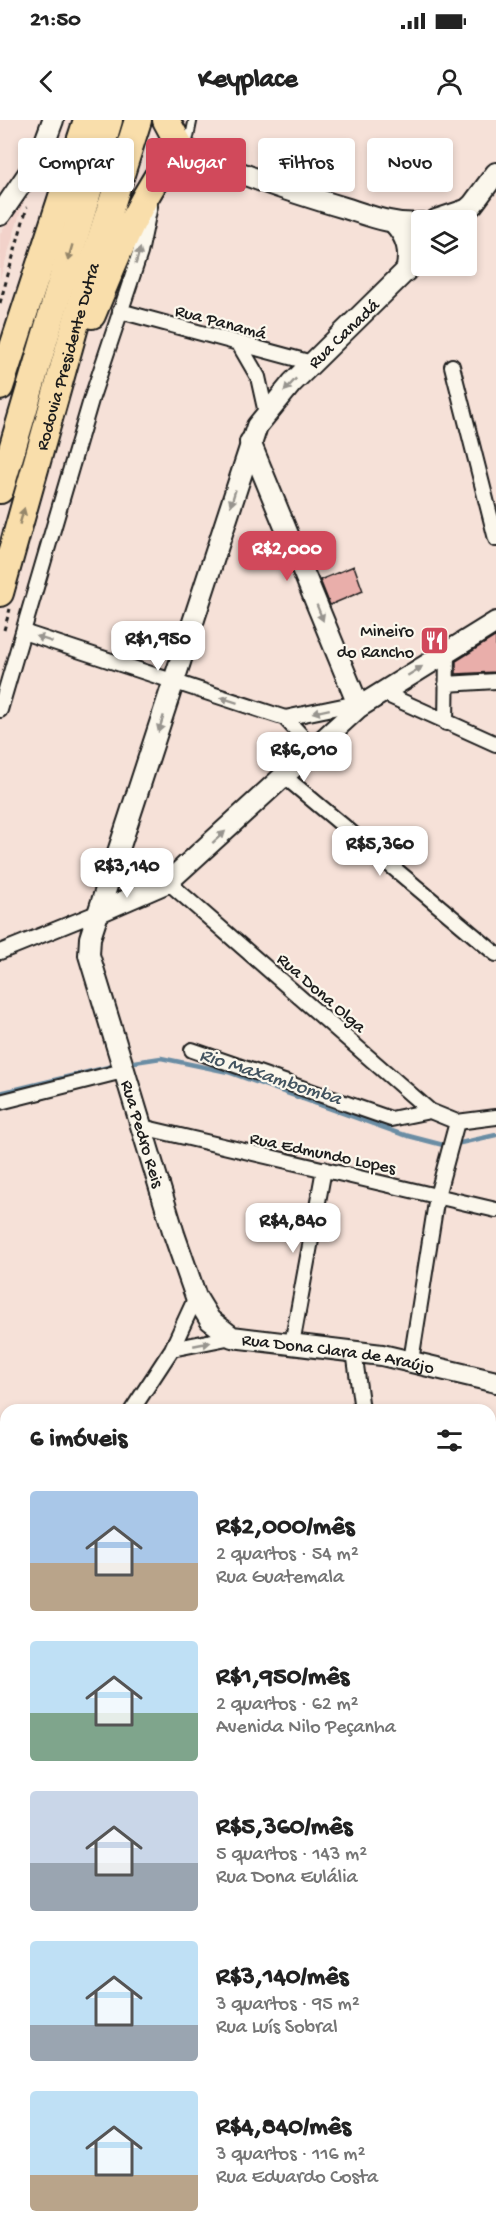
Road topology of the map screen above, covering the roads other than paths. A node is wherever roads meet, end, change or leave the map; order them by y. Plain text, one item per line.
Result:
1 (53, 120) edge
2 (74, 120) edge
3 (87, 120) edge
4 (109, 120) edge
5 (138, 120) edge
6 (166, 120) edge
7 (193, 120) edge
8 (178, 138) edge
9 (187, 138) edge
10 (246, 177) edge
11 (494, 182) edge
12 (150, 192) edge
13 (152, 192) edge
14 (466, 210) edge
15 (0, 215) edge
16 (394, 223) junction
17 (411, 223) edge
18 (411, 266) edge
19 (406, 271) junction
20 (120, 311) junction
21 (240, 346) junction
22 (8, 360) junction
23 (312, 363) junction
24 (452, 366) dead end
25 (0, 387) edge
26 (54, 410) junction
27 (266, 412) junction
28 (250, 442) junction
29 (0, 490) edge
30 (496, 538) edge
31 (5, 599) edge
32 (496, 622) edge
33 (23, 632) junction
34 (447, 652) junction
35 (496, 681) edge
36 (175, 682) junction
37 (446, 684) junction
38 (381, 692) junction
39 (358, 705) junction
40 (0, 710) edge
41 (285, 718) junction
42 (446, 723) junction
43 (496, 744) edge
44 (313, 748) junction
45 (284, 776) junction
46 (116, 863) junction
47 (168, 882) junction
48 (99, 912) junction
49 (0, 952) edge
50 (496, 954) edge
51 (192, 1050) dead end
52 (122, 1070) junction
53 (0, 1102) edge
54 (430, 1111) junction
55 (496, 1117) edge
56 (457, 1122) junction
57 (142, 1128) junction
58 (324, 1170) junction
59 (437, 1196) junction
60 (496, 1210) edge
61 (196, 1297) junction
62 (232, 1337) junction
63 (292, 1344) junction
64 (172, 1349) junction
65 (354, 1351) junction
66 (411, 1361) junction
67 (496, 1382) edge
68 (136, 1404) edge
69 (361, 1404) edge

1 - 15 main road
2 - 22 highway
3 - 22 highway
4 -> 29 highway, Rodovia Presidente Dutra
5 - 26 highway, Rodovia Presidente Dutra
6 - 8 highway
7 - 9 lane
10 - 16 main road
11 - 14 main road
12 - 26 highway
20 -> 13 street
16 - 17 main road
16 - 19 main road
18 - 19 main road, Rua Canadá
19 - 23 main road, Rua Canadá
20 - 21 street, Rua Panamá
20 - 33 street
21 - 23 street, Rua Panamá
21 - 27 street
22 - 25 highway
23 -> 27 main road, Rua Canadá
24 - 30 street
31 -> 26 highway, Rodovia Presidente Dutra
27 - 28 main road, Rua Canadá
28 -> 36 main road, Rua Canadá
28 -> 39 main road
32 - 34 main road
36 -> 33 street
33 - 40 street
34 - 37 street
38 -> 34 main road
35 - 37 street
41 -> 36 street
36 -> 46 main road, Rua Pedro Reis
37 - 42 street
38 - 39 main road
38 - 42 street
39 -> 41 street
39 - 44 main road
41 - 44 street
42 - 43 street
44 - 45 main road
47 -> 45 main road
45 - 50 street
46 - 47 main road
46 - 48 main road, Rua Pedro Reis
47 - 48 main road
47 - 54 street, Rua Dona Olga
48 - 49 street
48 - 52 main road, Rua Pedro Reis
51 - 54 street
52 - 53 street
52 - 57 main road, Rua Pedro Reis
54 - 56 street, Rua Dona Olga
55 - 56 street, Rua Dona Olga
56 - 59 street
57 - 58 street, Rua Edmundo Lopes
57 - 61 main road, Rua Pedro Reis
58 - 59 street, Rua Edmundo Lopes
58 - 63 street
59 - 60 street, Rua Edmundo Lopes
59 - 66 street
61 - 62 main road, Rua Dona Clara de Araújo
61 - 64 street
62 - 63 main road, Rua Dona Clara de Araújo
64 -> 62 street
63 - 65 main road, Rua Dona Clara de Araújo
64 - 68 street
65 - 66 main road, Rua Dona Clara de Araújo
65 - 69 street
66 - 67 main road, Rua Dona Clara de Araújo

